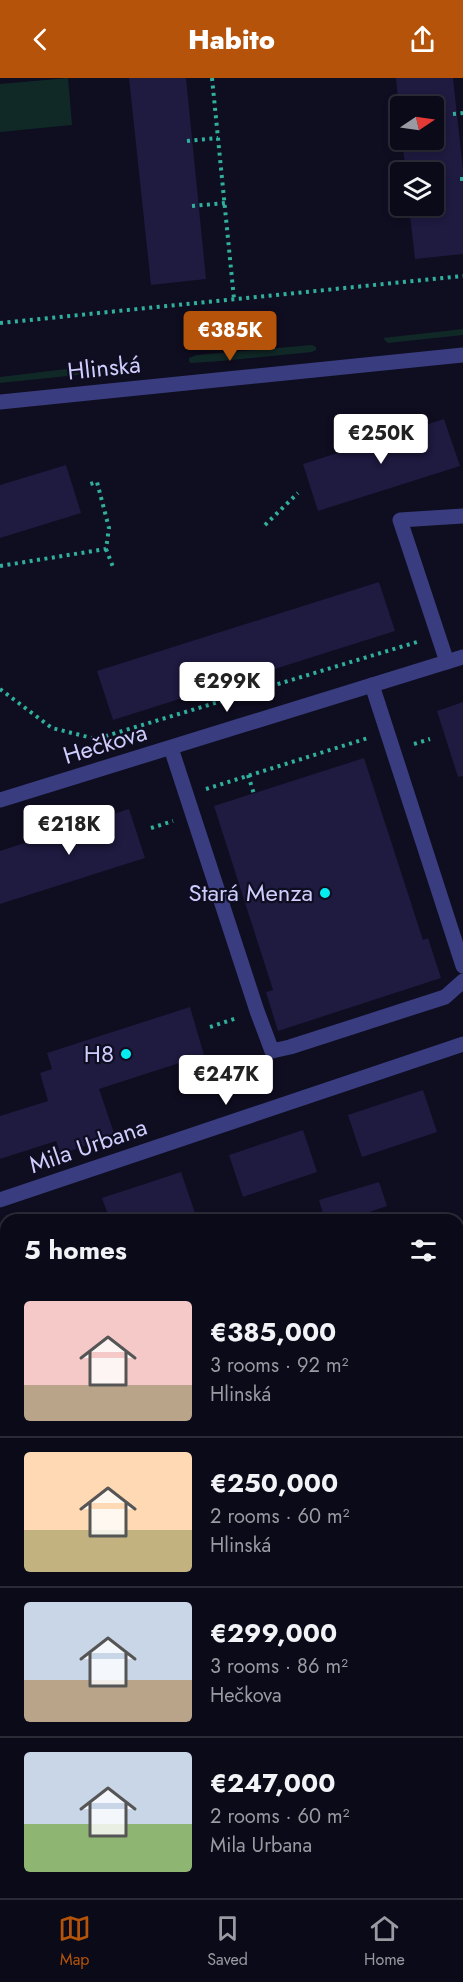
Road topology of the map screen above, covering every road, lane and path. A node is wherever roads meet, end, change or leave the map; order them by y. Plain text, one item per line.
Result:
1 (213, 78) edge
2 (463, 112) edge
3 (453, 114) dead end
4 (218, 138) junction
5 (187, 141) dead end
6 (225, 203) junction
7 (192, 206) dead end
8 (463, 276) edge
9 (234, 300) junction
10 (0, 323) edge
11 (463, 355) edge
12 (0, 402) edge
13 (87, 485) dead end
14 (298, 493) dead end
15 (463, 516) edge
16 (265, 525) dead end
17 (106, 549) junction
18 (0, 566) edge
19 (113, 567) dead end
20 (439, 636) junction
21 (411, 644) junction
22 (463, 657) edge
23 (447, 662) junction
24 (420, 670) junction
25 (372, 685) junction
26 (0, 689) edge
27 (384, 725) junction
28 (171, 748) junction
29 (248, 775) junction
30 (186, 794) junction
31 (254, 794) dead end
32 (0, 800) edge
33 (463, 966) edge
34 (463, 981) edge
35 (463, 1044) edge
36 (0, 1200) edge

1 - 4 path
2 - 3 path
4 - 5 path
4 - 6 path
6 - 7 path
6 - 9 path
8 - 9 path
9 - 10 path
11 - 12 street, Hlinská
13 - 17 path
14 - 16 path
15 - 20 street
17 - 18 path
17 - 19 path
20 - 21 path
20 - 23 street
21 - 24 path
21 - 26 path
22 - 23 street, Hečkova
23 - 24 street, Hečkova
24 - 25 street, Hečkova
25 - 27 street
25 - 28 street, Hečkova
27 - 29 path
27 - 33 street
28 - 30 street
28 - 32 street, Hečkova
29 - 30 path
29 - 31 path
30 - 34 street
35 - 36 street, Mila Urbana

